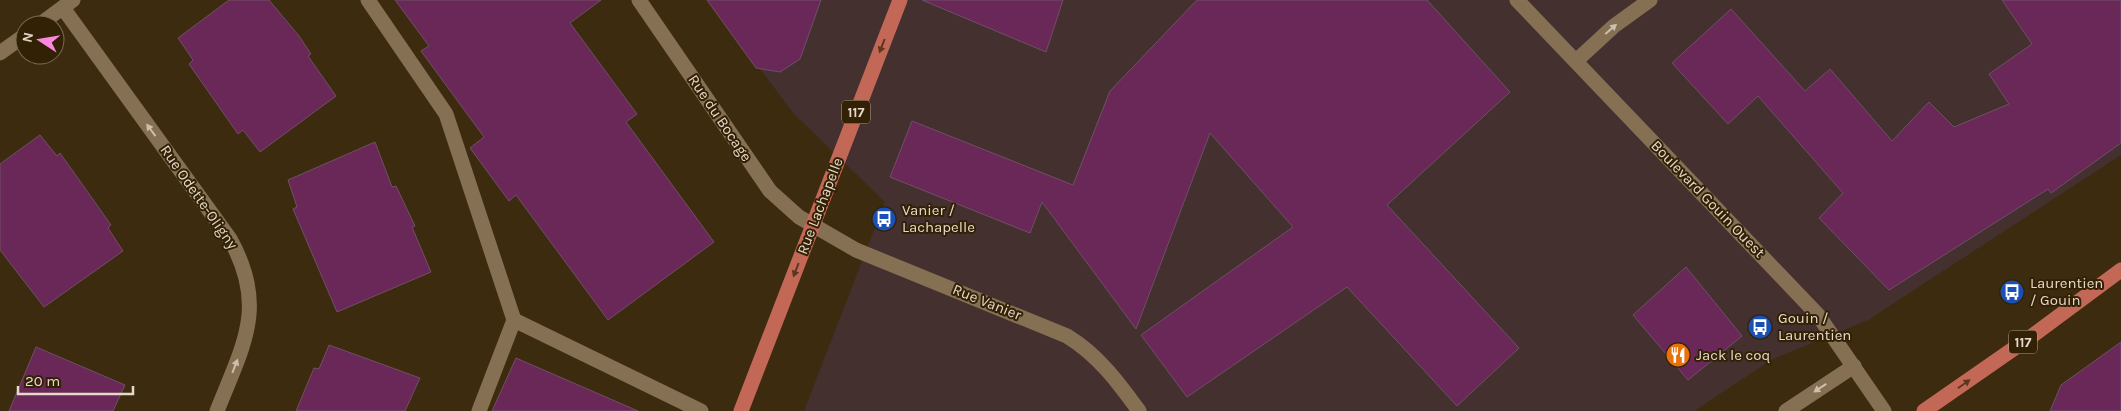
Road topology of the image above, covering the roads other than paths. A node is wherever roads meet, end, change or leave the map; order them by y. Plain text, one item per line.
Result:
1 (368, 0) edge
2 (639, 0) edge
3 (900, 0) edge
4 (1650, 0) edge
5 (1524, 2) edge
6 (68, 4) edge
7 (53, 15) edge
8 (15, 42) edge
9 (0, 53) edge
10 (1576, 61) junction
11 (813, 224) junction
12 (2121, 270) edge
13 (514, 320) junction
14 (1854, 366) junction
15 (217, 411) edge
16 (479, 411) edge
17 (701, 411) edge
18 (741, 411) edge
19 (1139, 411) edge
20 (1786, 411) edge
21 (1884, 411) edge
22 (1924, 411) edge

1 - 13 street
2 - 11 street, Rue du Bocage
3 -> 11 main road, Rue Lachapelle / 117
10 -> 4 street
5 - 10 street, Boulevard Gouin Ouest
6 - 7 street
15 -> 6 street, Rue Odette-Oligny
8 - 9 street
10 - 14 street, Boulevard Gouin Ouest
11 -> 18 main road, Rue Lachapelle / 117
11 - 19 street, Rue Vanier
22 -> 12 main road, 117
13 - 16 street
13 - 17 street
14 -> 20 street
14 - 21 street, Boulevard Gouin Ouest

